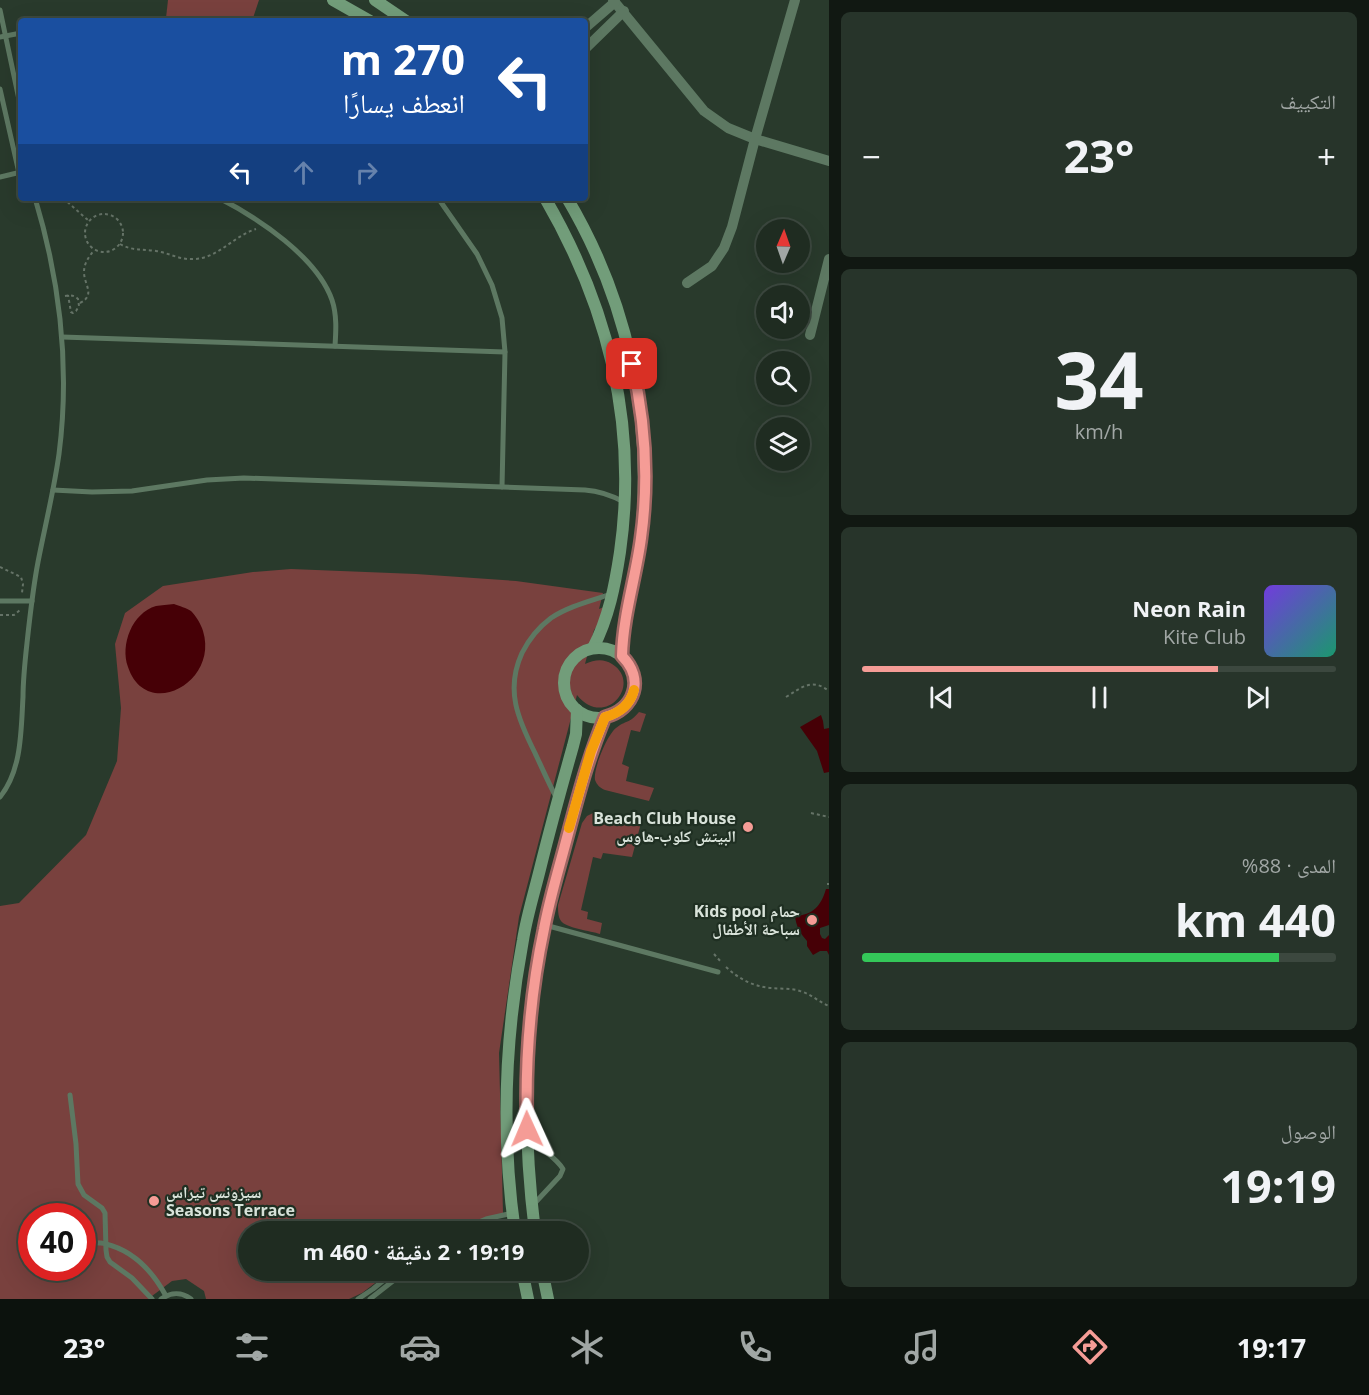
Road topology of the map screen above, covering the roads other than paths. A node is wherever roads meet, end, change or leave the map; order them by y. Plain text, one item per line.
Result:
1 (333, 0) edge
2 (375, 0) edge
3 (795, 0) edge
4 (614, 1) edge
5 (0, 10) edge
6 (624, 11) junction
7 (365, 18) edge
8 (402, 18) edge
9 (588, 25) edge
10 (18, 34) edge
11 (3, 36) edge
12 (588, 46) edge
13 (0, 89) edge
14 (18, 97) edge
15 (755, 139) junction
16 (829, 161) edge
17 (18, 166) edge
18 (18, 174) edge
19 (0, 177) edge
20 (36, 201) edge
21 (225, 201) edge
22 (440, 201) edge
23 (547, 201) edge
24 (569, 201) edge
25 (829, 259) edge
26 (687, 283) dead end
27 (810, 336) dead end
28 (62, 337) junction
29 (335, 346) junction
30 (505, 352) junction
31 (502, 487) junction
32 (53, 490) junction
33 (625, 502) junction
34 (612, 593) junction
35 (0, 601) edge
36 (32, 601) junction
37 (593, 648) junction
38 (622, 656) junction
39 (577, 710) junction
40 (605, 717) junction
41 (0, 797) edge
42 (558, 801) junction
43 (544, 925) junction
44 (718, 972) dead end
45 (70, 1095) dead end
46 (527, 1129) junction
47 (532, 1206) junction
48 (513, 1213) junction
49 (481, 1221) edge
50 (514, 1221) edge
51 (534, 1221) edge
52 (96, 1244) edge
53 (106, 1244) junction
54 (386, 1281) edge
55 (391, 1281) edge
56 (524, 1281) edge
57 (544, 1281) edge
58 (375, 1292) junction
59 (164, 1297) edge
60 (152, 1299) edge
61 (191, 1299) edge
62 (358, 1299) edge
63 (370, 1299) edge
64 (528, 1299) edge
65 (548, 1299) edge

1 - 7 street
2 - 8 street
3 - 15 street
4 - 6 street
4 - 9 street
5 - 11 lane
6 - 12 street
6 - 15 street
10 - 11 lane
11 - 14 lane
13 - 17 lane
15 - 16 street
15 - 26 street
18 - 19 lane
20 - 28 lane
21 - 29 lane
22 - 30 lane
23 - 33 street
24 - 38 street
25 - 27 street
28 - 29 lane
28 - 32 lane
29 - 30 lane
30 - 31 lane
31 - 32 lane
31 - 33 lane
32 - 36 lane
33 - 34 street
34 - 37 street
34 - 42 lane
35 - 36 lane
36 - 41 lane
37 - 38 street
37 - 39 street
38 - 40 street
39 - 40 street
39 - 42 street
40 - 43 street
42 - 48 street
43 - 44 lane
43 - 46 street
45 - 53 lane
46 - 47 street
46 - 47 lane
47 - 51 street
48 - 49 lane
48 - 50 street
52 - 53 lane
53 - 59 lane
53 - 60 lane
54 - 58 lane
55 - 58 lane
56 - 64 street
57 - 65 street
58 - 62 lane
58 - 63 lane
59 - 61 lane

